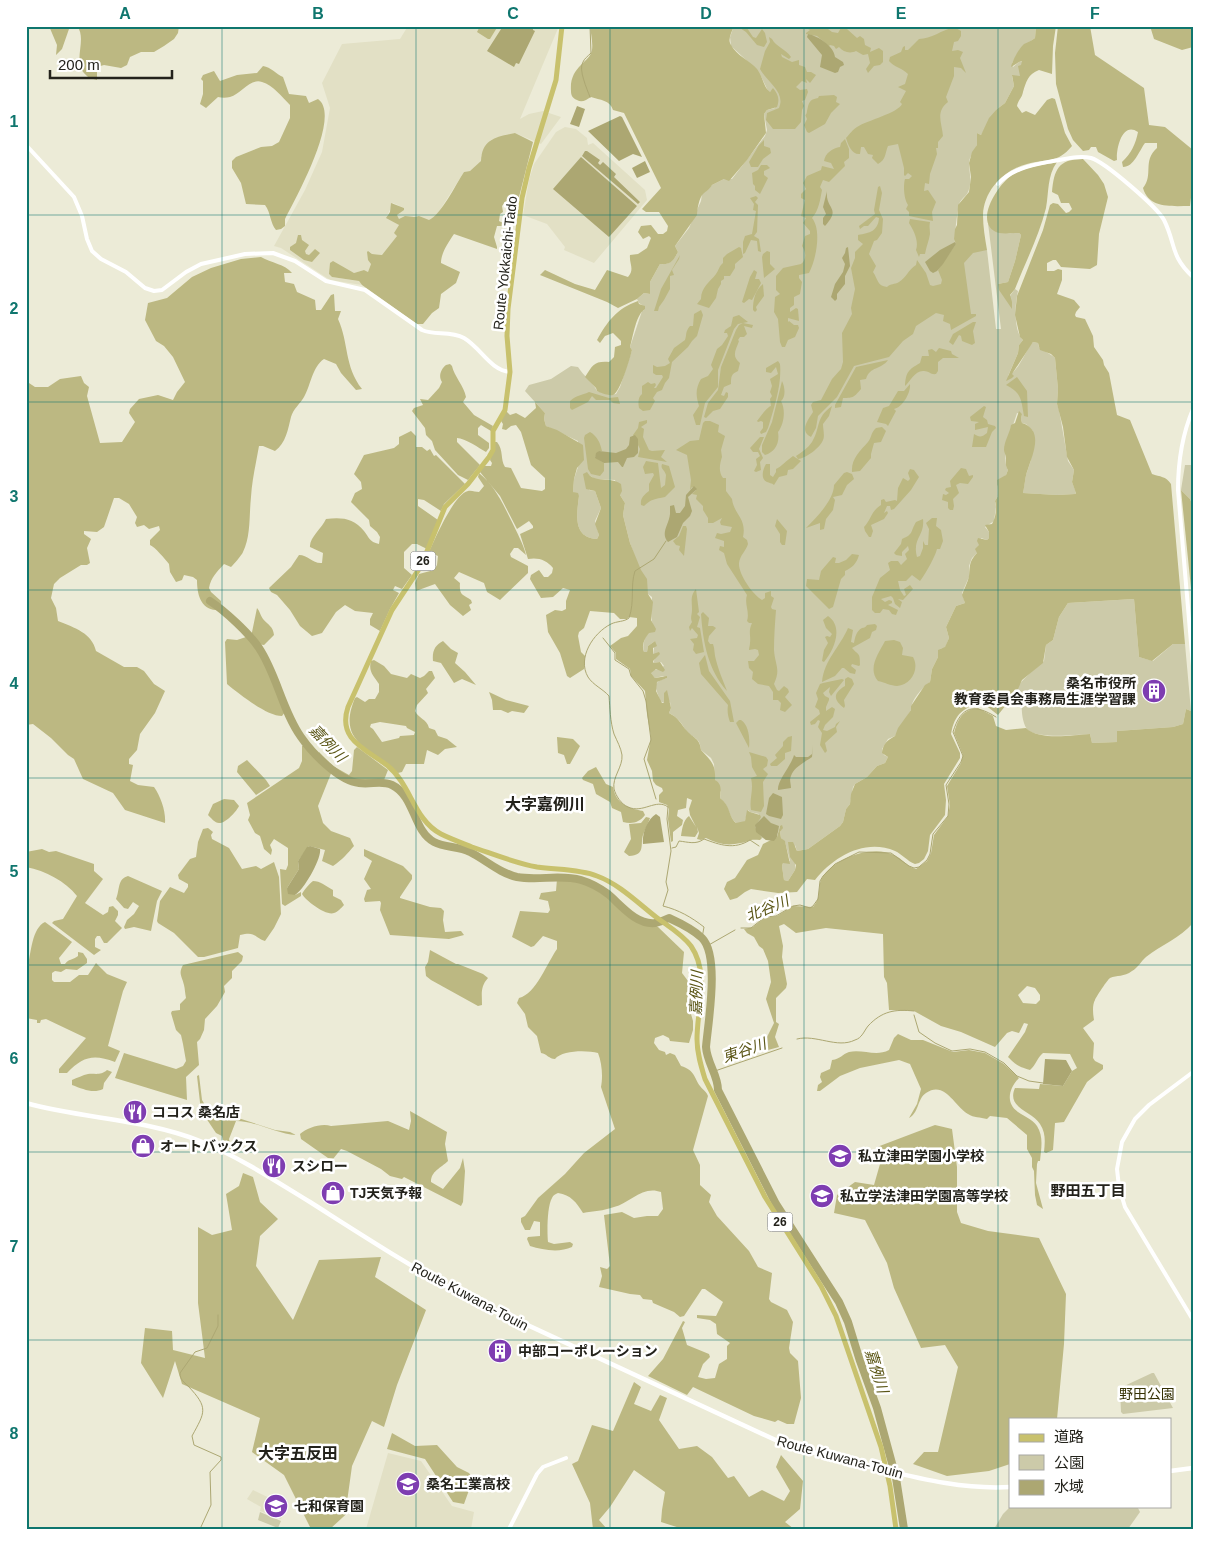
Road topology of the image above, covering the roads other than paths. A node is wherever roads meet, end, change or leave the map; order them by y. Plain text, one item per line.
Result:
1 (562, 26) edge
2 (26, 145) edge
3 (998, 184) dead end
4 (1193, 277) edge
5 (510, 372) junction
6 (1193, 409) edge
7 (1193, 666) edge
8 (1193, 1072) edge
9 (26, 1103) edge
10 (1193, 1320) edge
11 (566, 1458) dead end
12 (1193, 1468) edge
13 (1172, 1471) edge
14 (1009, 1487) edge
15 (509, 1529) edge
16 (896, 1529) edge

1 - 5 main road, Route Yokkaichi-Tado / 26
2 - 5 street
3 - 4 street
5 - 16 main road, Route Yokkaichi-Tado / 26
6 - 7 street
8 - 10 street
9 - 14 main road, Route Kuwana-Touin
11 - 15 street
12 - 13 main road

